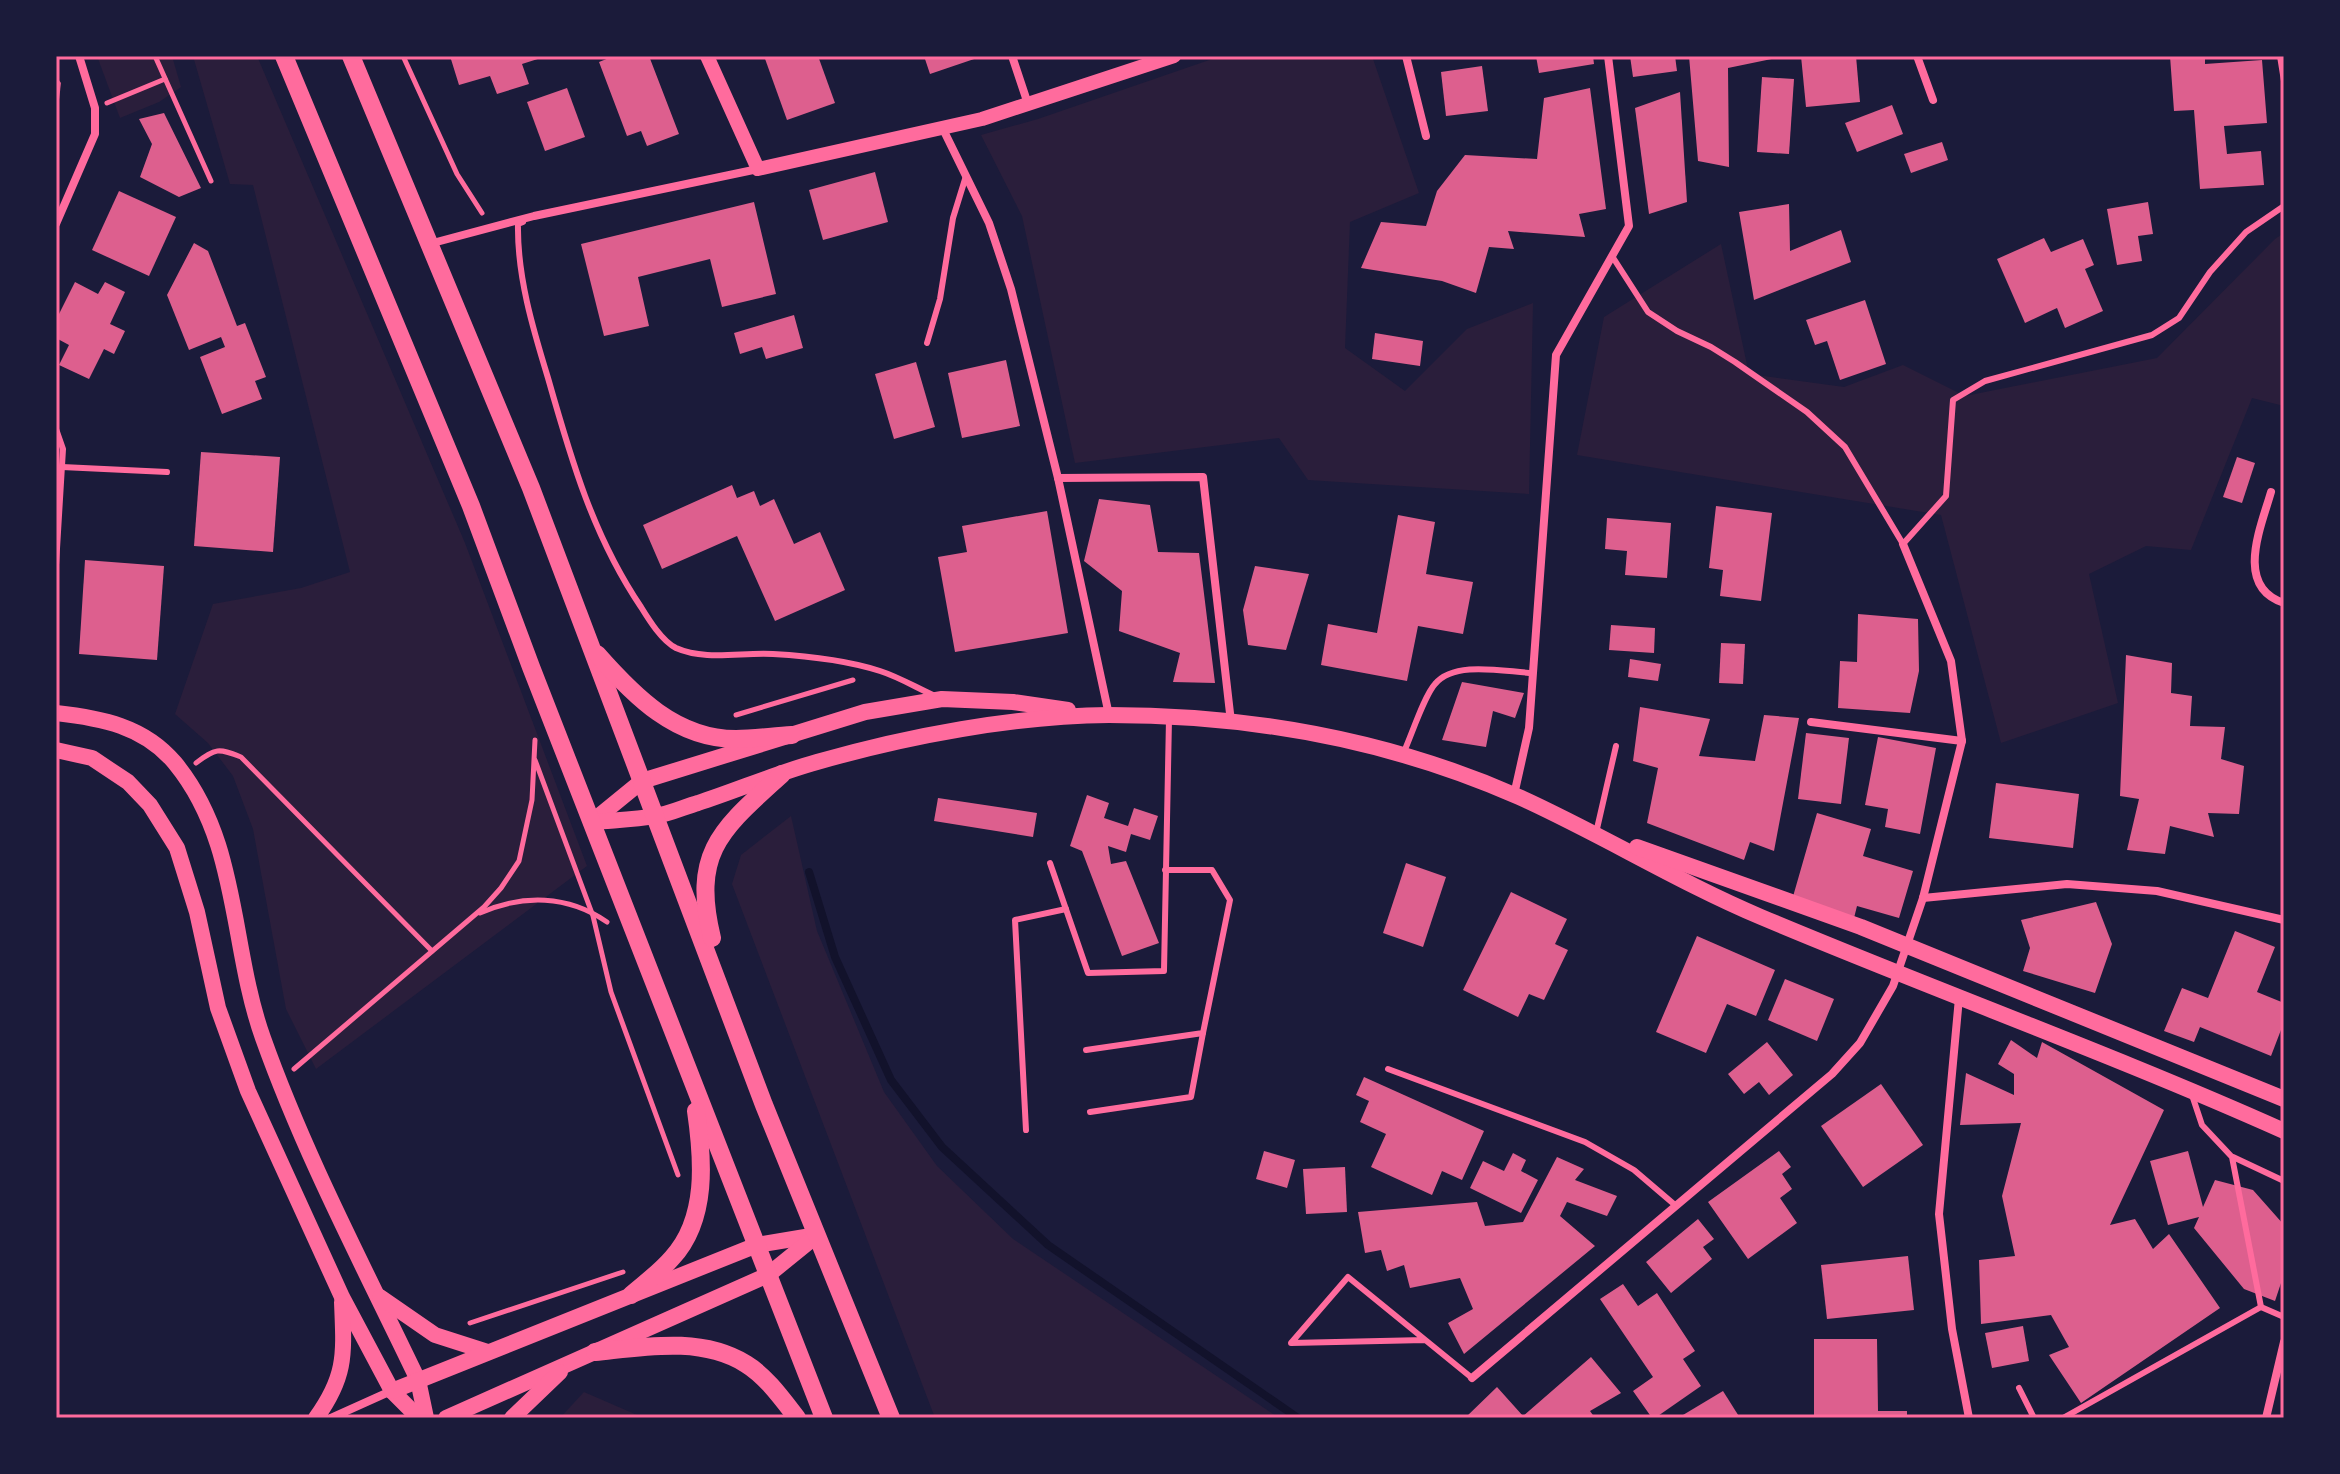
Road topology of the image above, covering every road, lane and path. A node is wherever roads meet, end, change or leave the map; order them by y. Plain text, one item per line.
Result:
1 (79, 56) edge
2 (155, 56) edge
3 (284, 56) edge
4 (351, 56) edge
5 (403, 56) edge
6 (707, 56) edge
7 (1012, 56) edge
8 (1174, 56) edge
9 (1406, 56) edge
10 (1608, 56) edge
11 (1917, 56) edge
12 (2280, 56) edge
13 (165, 79) junction
14 (2284, 81) edge
15 (1933, 100) dead end
16 (1028, 104) junction
17 (95, 108) junction
18 (942, 126) junction
19 (1426, 136) dead end
20 (758, 169) junction
21 (966, 176) junction
22 (211, 181) dead end
23 (2284, 206) edge
24 (534, 216) junction
25 (56, 224) edge
26 (492, 227) junction
27 (429, 244) junction
28 (1612, 256) junction
29 (927, 343) dead end
30 (56, 429) edge
31 (62, 467) junction
32 (167, 472) dead end
33 (1058, 478) junction
34 (2271, 492) dead end
35 (1903, 544) junction
36 (56, 565) edge
37 (2284, 603) edge
38 (590, 647) junction
39 (881, 671) junction
40 (1533, 673) junction
41 (942, 699) junction
42 (56, 713) edge
43 (1109, 715) junction
44 (730, 717) dead end
45 (1169, 718) junction
46 (1811, 722) dead end
47 (1231, 723) junction
48 (535, 726) dead end
49 (792, 735) junction
50 (1962, 741) junction
51 (1616, 746) dead end
52 (56, 750) edge
53 (1403, 754) junction
54 (535, 760) junction
55 (182, 773) junction
56 (782, 774) junction
57 (642, 781) junction
58 (1514, 795) junction
59 (656, 816) junction
60 (593, 822) junction
61 (1596, 833) junction
62 (1050, 863) dead end
63 (1165, 870) junction
64 (1923, 898) junction
65 (1066, 909) junction
66 (591, 911) junction
67 (472, 917) junction
68 (2284, 920) edge
69 (610, 924) dead end
70 (1908, 946) junction
71 (432, 951) junction
72 (1899, 972) junction
73 (1959, 996) junction
74 (729, 1011) junction
75 (1203, 1033) junction
76 (1086, 1050) dead end
77 (1388, 1069) dead end
78 (691, 1076) junction
79 (279, 1082) junction
80 (2191, 1090) junction
81 (2284, 1099) edge
82 (1090, 1112) dead end
83 (1026, 1130) dead end
84 (2284, 1131) edge
85 (2232, 1157) junction
86 (2284, 1181) edge
87 (683, 1187) dead end
88 (1675, 1205) junction
89 (817, 1235) junction
90 (757, 1245) junction
91 (636, 1268) dead end
92 (768, 1275) junction
93 (377, 1295) junction
94 (631, 1295) junction
95 (342, 1297) junction
96 (2261, 1307) junction
97 (2284, 1317) edge
98 (435, 1335) junction
99 (1425, 1340) junction
100 (2284, 1342) edge
101 (488, 1352) junction
102 (595, 1352) junction
103 (571, 1362) junction
104 (1472, 1378) joint
105 (418, 1380) junction
106 (2019, 1388) dead end
107 (392, 1391) junction
108 (316, 1418) edge
109 (331, 1418) edge
110 (419, 1418) edge
111 (426, 1418) edge
112 (446, 1418) edge
113 (512, 1418) edge
114 (797, 1418) edge
115 (824, 1418) edge
116 (891, 1418) edge
117 (1969, 1418) edge
118 (2034, 1418) edge
119 (2063, 1418) edge
120 (2266, 1418) edge

1 - 17 street
2 - 13 path
3 - 60 highway
4 - 27 highway
5 - 26 path
6 - 20 street
7 - 16 street
8 - 16 street
9 - 19 street
10 - 28 street
11 - 15 street
12 - 14 lane
13 - 17 path
13 - 22 path
16 - 18 street
17 - 25 street
18 - 20 street
18 - 21 street
20 - 24 street
21 - 29 lane
21 - 33 street
23 - 35 lane
24 - 26 street
24 - 39 lane
26 - 27 street
27 - 38 highway
28 - 35 lane
28 - 40 street
30 - 31 lane
31 - 32 lane
31 - 36 lane
33 - 43 street
33 - 47 street
34 - 37 street
35 - 50 street
38 - 49 highway
38 - 57 highway
39 - 41 lane
39 - 44 path
40 - 53 lane
40 - 58 street
41 - 43 main road
41 - 49 main road
42 - 55 main road
43 - 45 main road
43 - 56 main road
45 - 47 main road
45 - 63 lane
46 - 50 street
47 - 53 main road
48 - 54 path
49 - 57 main road
50 - 64 street
51 - 61 lane
52 - 95 main road
53 - 58 main road
54 - 66 path
54 - 67 path
55 - 71 path
55 - 79 main road
56 - 59 main road
56 - 74 highway
57 - 59 highway
57 - 60 main road
58 - 61 main road
59 - 60 main road
59 - 74 highway
60 - 78 highway
61 - 70 main road
61 - 72 main road
62 - 65 lane
63 - 65 lane
63 - 75 lane
64 - 68 street
64 - 70 street
65 - 83 lane
66 - 67 path
66 - 69 path
66 - 87 path
67 - 71 path
70 - 72 street
70 - 81 main road
71 - 79 path
72 - 73 main road
72 - 88 street
73 - 80 main road
73 - 117 street
74 - 89 highway
75 - 76 lane
75 - 82 lane
77 - 88 lane
78 - 90 highway
78 - 94 highway
79 - 93 main road
80 - 84 main road
80 - 85 lane
85 - 86 lane
85 - 96 lane
88 - 104 street
89 - 90 main road
89 - 92 main road
89 - 116 highway
90 - 92 highway
90 - 94 main road
91 - 98 path
92 - 102 main road
92 - 115 highway
93 - 98 main road
93 - 105 main road
94 - 101 main road
95 - 107 main road
95 - 108 main road
96 - 97 lane
96 - 119 lane
98 - 101 main road
99 - 99 lane
99 - 104 lane
100 - 120 street
101 - 105 main road
102 - 103 main road
102 - 114 highway
103 - 112 main road
103 - 113 main road
105 - 107 main road
105 - 111 main road
106 - 118 lane
107 - 109 street
107 - 110 main road

